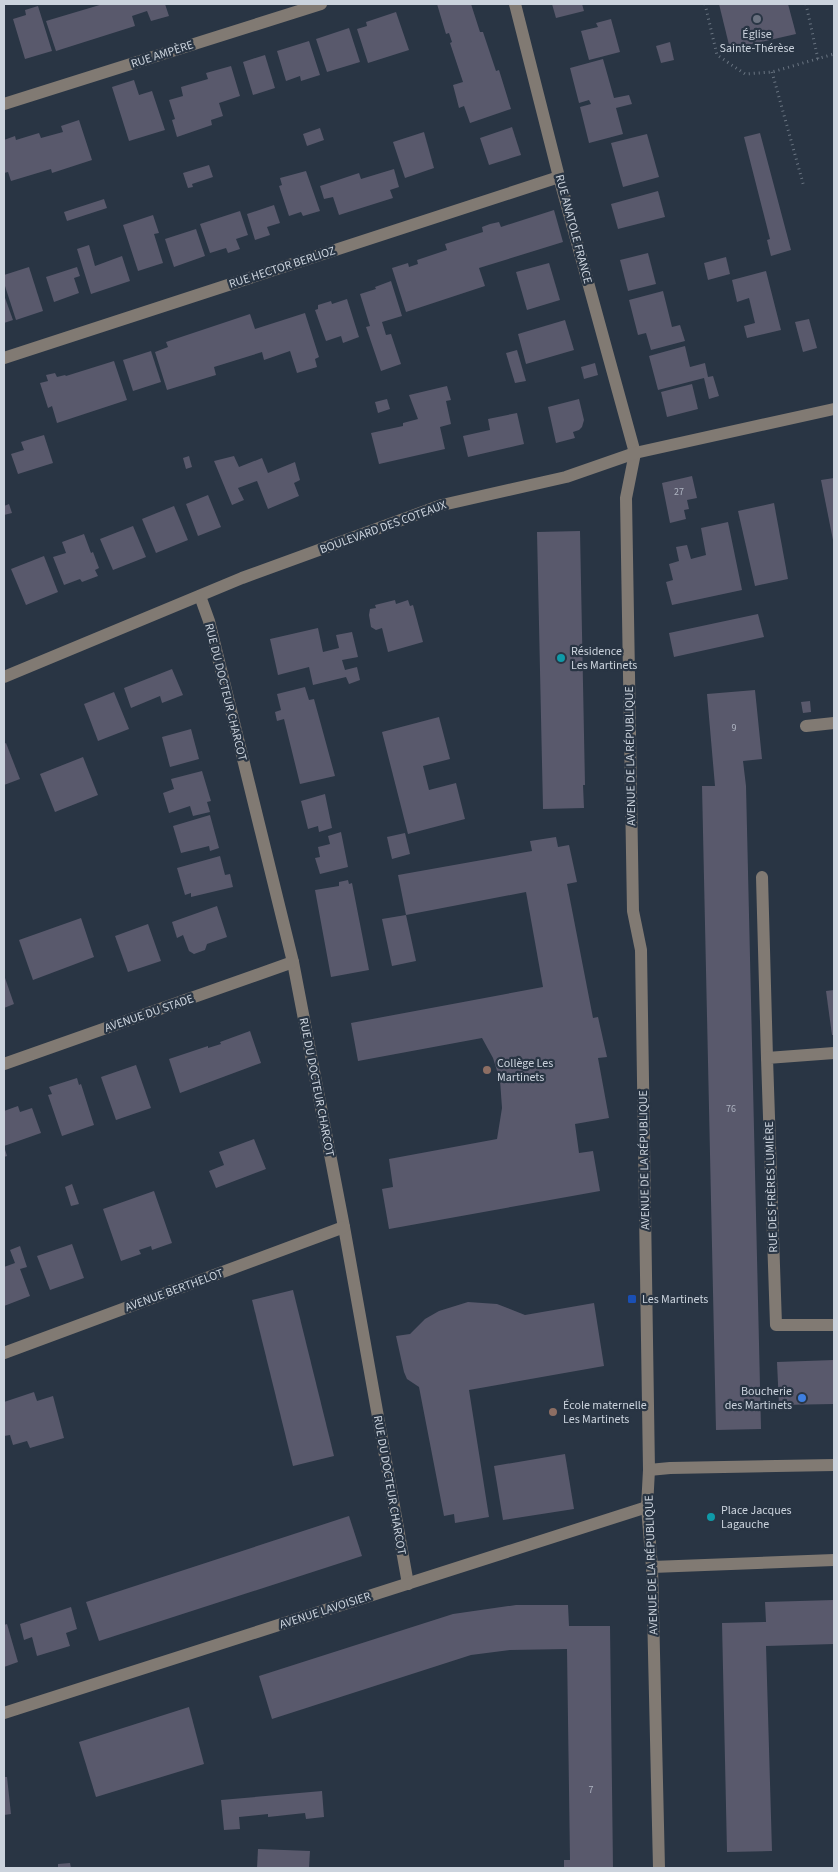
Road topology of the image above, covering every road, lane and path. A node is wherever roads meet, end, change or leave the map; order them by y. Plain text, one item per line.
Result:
1 (321, 4) edge
2 (515, 4) edge
3 (705, 4) edge
4 (806, 4) edge
5 (834, 54) edge
6 (818, 59) junction
7 (772, 72) junction
8 (4, 104) edge
9 (559, 176) junction
10 (804, 187) dead end
11 (4, 358) edge
12 (834, 409) edge
13 (635, 453) junction
14 (200, 596) junction
15 (4, 677) edge
16 (834, 723) edge
17 (806, 726) dead end
18 (762, 877) dead end
19 (293, 962) junction
20 (834, 1053) edge
21 (767, 1058) junction
22 (4, 1064) edge
23 (344, 1227) junction
24 (834, 1325) edge
25 (4, 1353) edge
26 (834, 1465) edge
27 (649, 1470) junction
28 (647, 1506) junction
29 (834, 1560) edge
30 (652, 1567) junction
31 (408, 1584) junction
32 (4, 1713) edge
33 (659, 1868) edge

1 - 8 street, RUE AMPÈRE
2 - 9 street, RUE ANATOLE FRANCE
3 - 7 path
4 - 6 path
5 - 6 path
6 - 7 path
7 - 10 path
9 - 11 street, RUE HECTOR BERLIOZ
9 - 13 street, RUE ANATOLE FRANCE
12 - 13 street, BOULEVARD DES COTEAUX
13 - 14 street, BOULEVARD DES COTEAUX
13 - 27 street, AVENUE DE LA RÉPUBLIQUE
14 - 15 street, BOULEVARD DES COTEAUX
14 - 19 street, RUE DU DOCTEUR CHARCOT
16 - 17 street
18 - 21 street
19 - 22 street, AVENUE DU STADE
19 - 23 street, RUE DU DOCTEUR CHARCOT
20 - 21 street
21 - 24 street, RUE DES FRÈRES LUMIÈRE
23 - 25 street, AVENUE BERTHELOT
23 - 31 street, RUE DU DOCTEUR CHARCOT
26 - 27 street
27 - 28 street, AVENUE DE LA RÉPUBLIQUE
28 - 30 street, AVENUE DE LA RÉPUBLIQUE
28 - 31 street, AVENUE LAVOISIER
29 - 30 street
30 - 33 street, AVENUE DE LA RÉPUBLIQUE
31 - 32 street, AVENUE LAVOISIER

